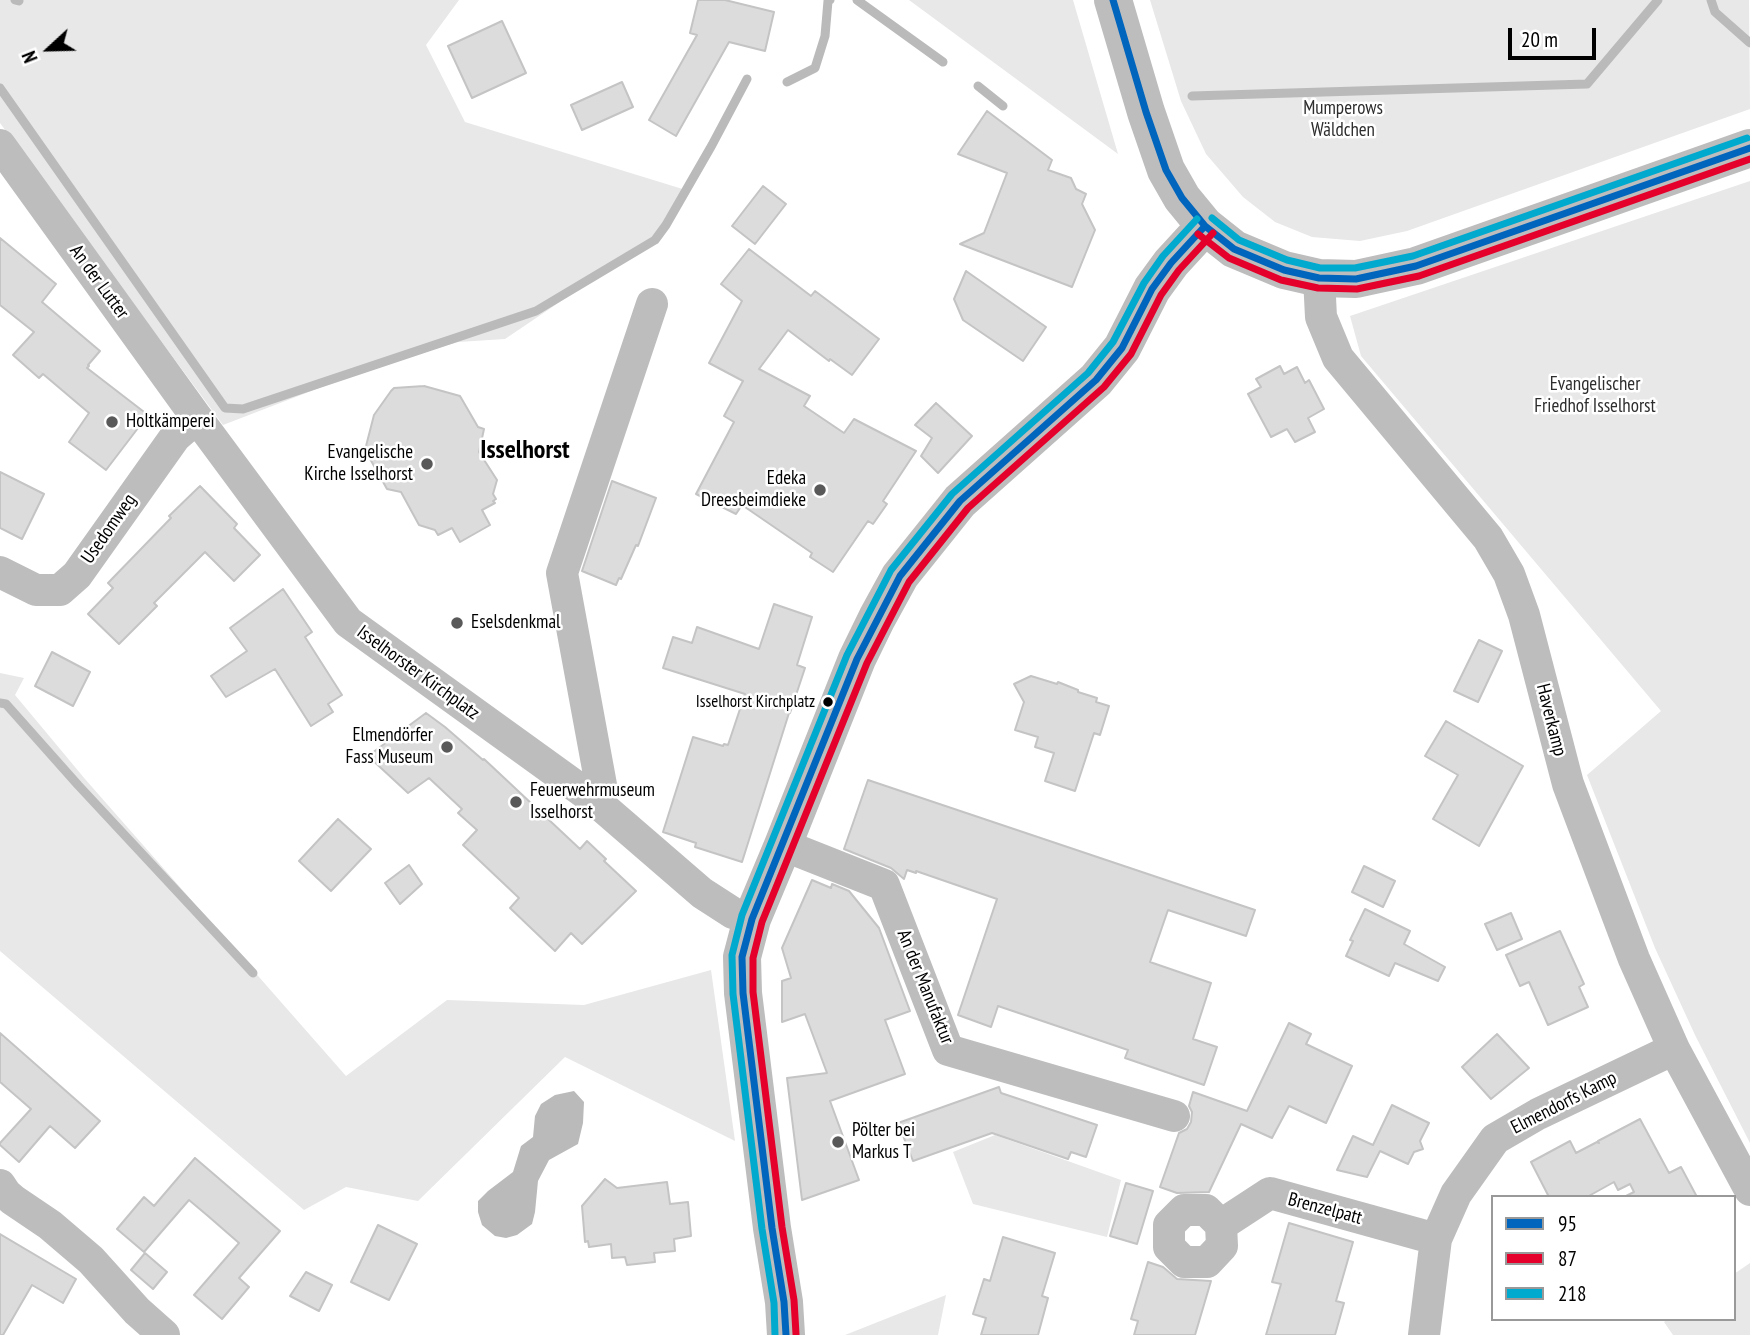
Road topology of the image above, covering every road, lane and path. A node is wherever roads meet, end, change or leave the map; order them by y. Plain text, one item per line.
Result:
1 (1112, 0) edge
2 (0, 145) edge
3 (1750, 148) edge
4 (1205, 226) junction
5 (1319, 278) junction
6 (652, 304) dead end
7 (197, 418) junction
8 (0, 572) edge
9 (592, 798) junction
10 (783, 845) junction
11 (752, 919) junction
12 (1674, 1049) junction
13 (1174, 1116) dead end
14 (1750, 1190) edge
15 (2, 1191) edge
16 (1221, 1225) dead end
17 (1436, 1239) junction
18 (164, 1335) edge
19 (786, 1335) edge
20 (1424, 1335) edge

1 - 4 street
2 - 7 street, An der Lutter
3 - 5 street
4 - 5 street
4 - 10 street
5 - 12 street, Haverkamp
6 - 9 street
7 - 8 street, Usedomweg
7 - 9 street, Isselhorster Kirchplatz
9 - 11 street, Isselhorster Kirchplatz
10 - 11 street
10 - 13 street, An der Manufaktur
11 - 19 street
12 - 14 street, Haverkamp
12 - 17 street, Elmendorfs Kamp
15 - 18 street
16 - 17 street, Brenzelpatt
17 - 20 street, Elmendorfs Kamp

